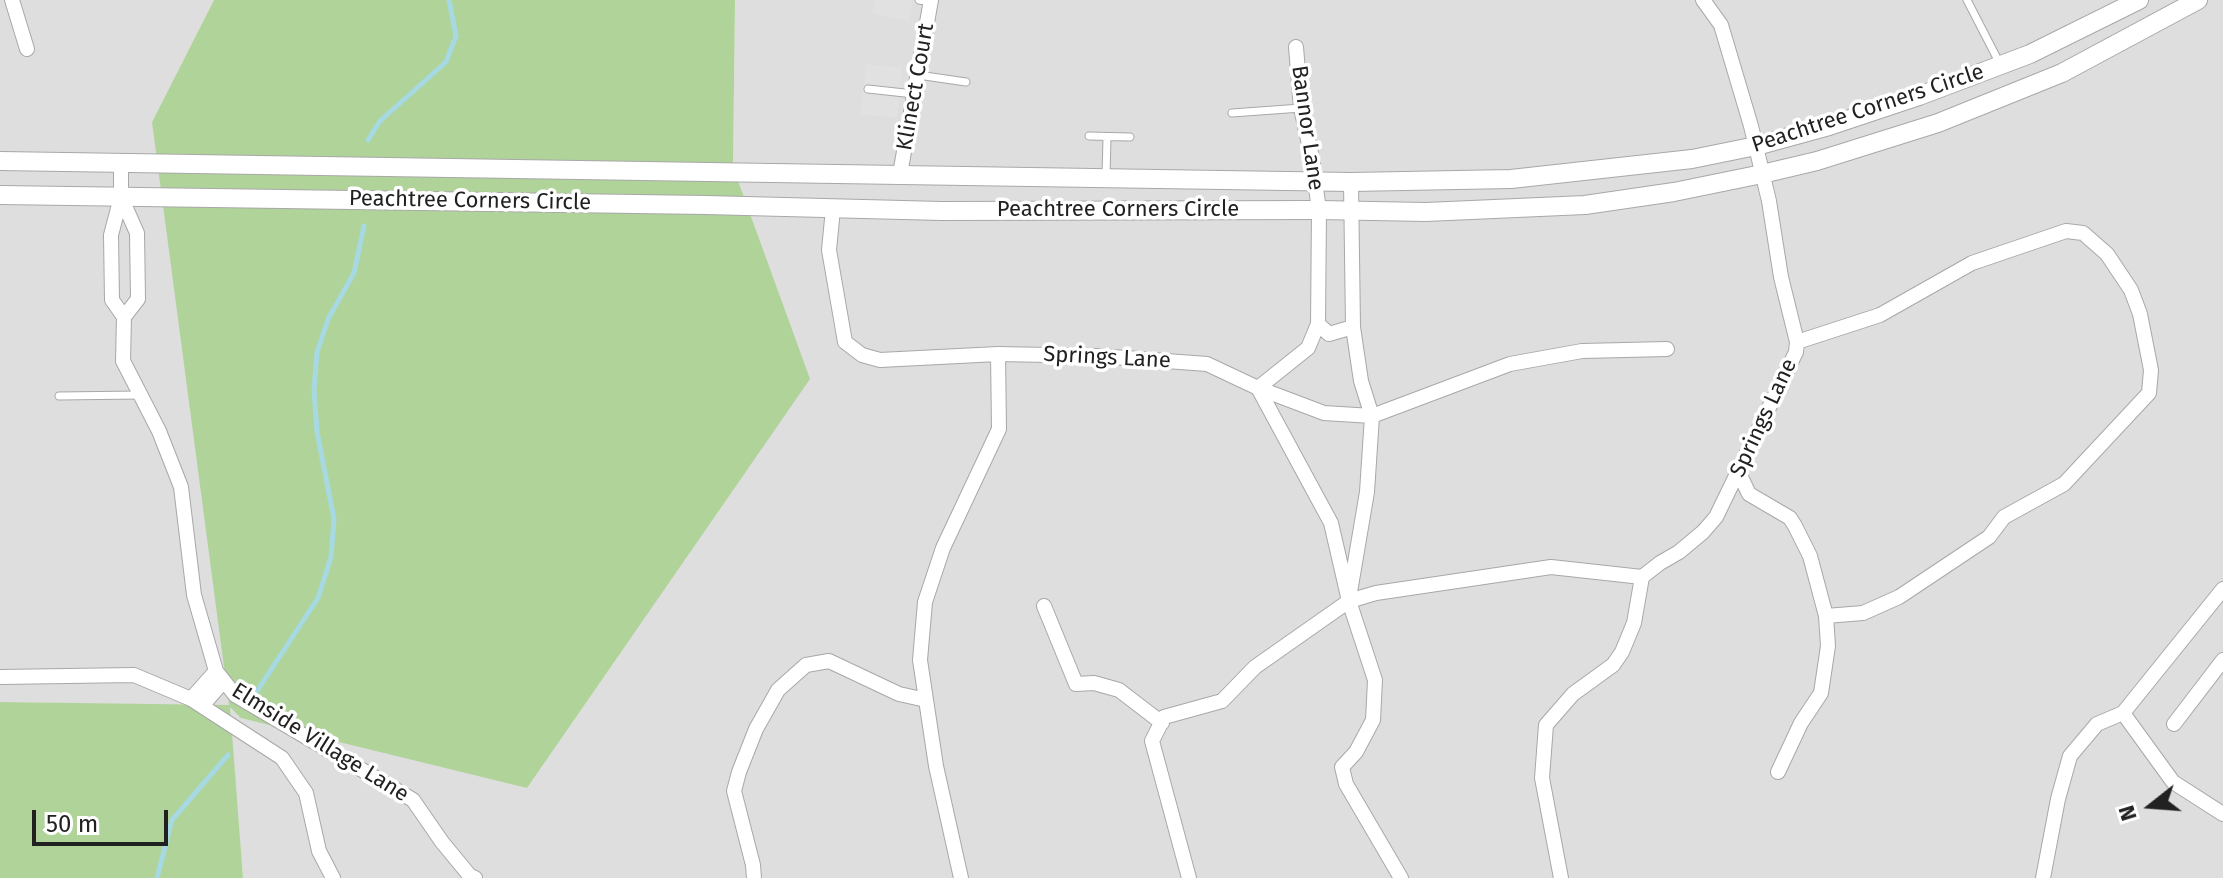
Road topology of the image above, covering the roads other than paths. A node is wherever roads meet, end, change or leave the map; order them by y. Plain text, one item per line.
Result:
1 (12, 0) edge
2 (1703, 0) edge
3 (1967, 0) edge
4 (2139, 0) edge
5 (2198, 0) edge
6 (927, 1) edge
7 (1296, 47) dead end
8 (27, 49) dead end
9 (2001, 66) junction
10 (918, 75) junction
11 (966, 82) dead end
12 (868, 89) dead end
13 (914, 94) junction
14 (1301, 108) junction
15 (1232, 113) dead end
16 (1089, 136) dead end
17 (1130, 137) dead end
18 (1107, 138) junction
19 (1756, 146) junction
20 (0, 161) edge
21 (121, 164) junction
22 (900, 174) junction
23 (1762, 174) junction
24 (1106, 178) junction
25 (1314, 181) junction
26 (1351, 182) junction
27 (0, 195) edge
28 (121, 197) junction
29 (833, 209) junction
30 (1319, 210) junction
31 (1352, 211) junction
32 (124, 317) junction
33 (1318, 324) junction
34 (1353, 327) junction
35 (1797, 342) junction
36 (1667, 349) dead end
37 (998, 354) junction
38 (1258, 388) junction
39 (140, 395) junction
40 (59, 396) dead end
41 (1372, 416) junction
42 (1739, 473) junction
43 (1642, 577) junction
44 (2222, 595) edge
45 (1349, 601) junction
46 (1044, 606) dead end
47 (1826, 616) junction
48 (2223, 660) edge
49 (220, 676) junction
50 (0, 677) edge
51 (926, 700) junction
52 (196, 702) junction
53 (2123, 713) junction
54 (1162, 723) junction
55 (2174, 724) dead end
56 (1778, 772) dead end
57 (2223, 814) edge
58 (333, 878) edge
59 (475, 878) edge
60 (754, 878) edge
61 (961, 878) edge
62 (1189, 878) edge
63 (1401, 878) edge
64 (1561, 878) edge
65 (2043, 878) edge

1 - 8 street
2 - 19 street
3 - 9 lane
4 - 9 street, Peachtree Corners Circle
5 - 23 street, Peachtree Corners Circle
6 - 10 street, Klinect Court
7 - 14 street, Bannor Lane
9 - 19 street, Peachtree Corners Circle
10 - 11 lane
10 - 13 street, Klinect Court
12 - 13 lane
13 - 22 street, Klinect Court
14 - 15 lane
14 - 25 street, Bannor Lane
16 - 18 lane
17 - 18 lane
18 - 24 lane
19 - 23 street
19 - 26 street, Peachtree Corners Circle
20 - 21 street, Peachtree Corners Circle
21 - 22 street, Peachtree Corners Circle
21 - 28 street, Elmside Village Lane
22 - 24 street, Peachtree Corners Circle
23 - 31 street, Peachtree Corners Circle
23 - 35 street, Springs Lane
24 - 25 street, Peachtree Corners Circle
25 - 26 street, Peachtree Corners Circle
25 - 30 street, Bannor Lane
26 - 31 street
27 - 28 street, Peachtree Corners Circle
28 - 29 street, Peachtree Corners Circle
28 - 32 street, Elmside Village Lane
28 - 32 street, Elmside Village Lane
29 - 30 street, Peachtree Corners Circle
29 - 37 street
30 - 31 street, Peachtree Corners Circle
30 - 33 street
31 - 34 street
32 - 39 street, Elmside Village Lane
33 - 34 street
33 - 38 street
34 - 41 street
35 - 42 street, Springs Lane
35 - 47 street
36 - 41 street, Springs Lane
37 - 38 street, Springs Lane
37 - 51 street
38 - 41 street, Springs Lane
38 - 45 street
39 - 40 lane
39 - 49 street, Elmside Village Lane
41 - 45 street
42 - 43 street, Springs Lane
42 - 47 street
43 - 45 street
43 - 64 street
44 - 53 street
45 - 54 street
45 - 63 street
46 - 54 street
47 - 56 street
48 - 55 street
49 - 52 street
49 - 59 street, Elmside Village Lane
50 - 52 street
51 - 60 street
51 - 61 street
52 - 58 street
53 - 57 street
53 - 65 street
54 - 62 street

